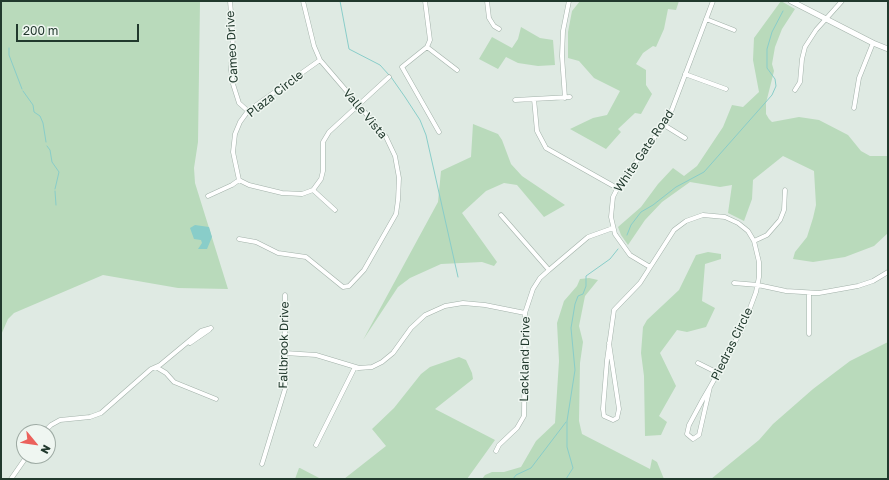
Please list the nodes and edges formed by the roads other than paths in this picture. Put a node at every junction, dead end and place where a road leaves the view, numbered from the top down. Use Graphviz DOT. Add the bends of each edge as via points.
graph roads {
  1 [pos="230,1"];
  2 [pos="303,1"];
  3 [pos="426,1"];
  4 [pos="487,1"];
  5 [pos="569,1"];
  6 [pos="713,1"];
  7 [pos="791,1"];
  8 [pos="842,1"];
  9 [pos="706,19"];
  10 [pos="826,20"];
  11 [pos="499,29"];
  12 [pos="734,30"];
  13 [pos="873,43"];
  14 [pos="427,47"];
  15 [pos="888,49"];
  16 [pos="320,60"];
  17 [pos="457,70"];
  18 [pos="685,74"];
  19 [pos="389,77"];
  20 [pos="726,89"];
  21 [pos="795,90"];
  22 [pos="534,99"];
  23 [pos="515,100"];
  24 [pos="358,104"];
  25 [pos="854,108"];
  26 [pos="248,111"];
  27 [pos="664,125"];
  28 [pos="440,132"];
  29 [pos="685,138"];
  30 [pos="239,180"];
  31 [pos="617,188"];
  32 [pos="312,190"];
  33 [pos="785,190"];
  34 [pos="208,196"];
  35 [pos="335,210"];
  36 [pos="500,215"];
  37 [pos="612,228"];
  38 [pos="239,239"];
  39 [pos="754,242"];
  40 [pos="650,267"];
  41 [pos="548,270"];
  42 [pos="888,272"];
  43 [pos="734,283"];
  44 [pos="758,285"];
  45 [pos="809,294"];
  46 [pos="285,295"];
  47 [pos="525,313"];
  48 [pos="211,328"];
  49 [pos="809,334"];
  50 [pos="609,343"];
  51 [pos="285,353"];
  52 [pos="698,362"];
  53 [pos="158,366"];
  54 [pos="355,367"];
  55 [pos="718,373"];
  56 [pos="710,387"];
  57 [pos="216,399"];
  58 [pos="51,424"];
  59 [pos="316,445"];
  60 [pos="496,451"];
  61 [pos="22,464"];
  62 [pos="262,464"];
  63 [pos="14,478"];
  1 -- 26 [label="street, Cameo Drive" via="233,84 239,103"];
  2 -- 16 [label="street, Valle Vista"];
  3 -- 14 [label="street" via="431,34"];
  4 -- 11 [label="street" via="490,18"];
  5 -- 22 [label="street" via="563,31 562,63 567,97"];
  6 -- 9 [label="street, White Gate Road"];
  7 -- 10 [label="street"];
  8 -- 10 [label="street"];
  9 -- 12 [label="street"];
  9 -- 18 [label="street, White Gate Road"];
  10 -- 13 [label="street"];
  10 -- 21 [label="street" via="805,47 800,82"];
  13 -- 15 [label="street"];
  13 -- 25 [label="street" via="859,78"];
  14 -- 17 [label="street"];
  14 -- 28 [label="street" via="402,67"];
  16 -- 24 [label="street, Valle Vista"];
  16 -- 26 [label="street, Plaza Circle"];
  18 -- 20 [label="street"];
  18 -- 27 [label="street, White Gate Road" via="678,97"];
  19 -- 24 [label="street"];
  22 -- 23 [label="street"];
  22 -- 31 [label="street" via="537,131 546,148"];
  24 -- 32 [label="street" via="325,137 321,148 323,171"];
  24 -- 38 [label="street, Valle Vista" via="386,137 395,156 399,178 396,214 372,258 356,279 349,286 343,287 306,257 278,253 256,242"];
  26 -- 30 [label="street, Plaza Circle" via="240,122 234,142 234,163"];
  27 -- 29 [label="street"];
  27 -- 31 [label="street, White Gate Road"];
  30 -- 32 [label="street" via="282,193 302,194"];
  30 -- 34 [label="street"];
  31 -- 37 [label="street, White Gate Road" via="611,207"];
  32 -- 35 [label="street"];
  33 -- 39 [label="street" via="784,210 780,220 767,235"];
  36 -- 41 [label="street"];
  37 -- 40 [label="street, White Gate Road" via="624,249"];
  37 -- 41 [label="street, Lackland Drive" via="588,237"];
  39 -- 40 [label="street, Piedras Circle" via="748,231 738,223 725,217 703,215 686,221 674,230"];
  39 -- 44 [label="street, Piedras Circle" via="759,262"];
  40 -- 50 [label="street, Piedras Circle" via="640,284 614,310"];
  41 -- 47 [label="street, Lackland Drive" via="533,289"];
  42 -- 45 [label="street" via="858,286"];
  43 -- 44 [label="street"];
  44 -- 45 [label="street"];
  44 -- 55 [label="street, Piedras Circle" via="742,327"];
  45 -- 49 [label="street"];
  46 -- 51 [label="street, Fallbrook Drive"];
  47 -- 54 [label="street" via="463,303 445,306 425,315 411,328 393,353 382,362 372,367"];
  47 -- 60 [label="street, Lackland Drive" via="524,416 517,428"];
  48 -- 53 [label="street" via="201,331"];
  50 -- 50 [label="street, Piedras Circle" via="602,409 604,416 613,420 617,418 619,409"];
  51 -- 54 [label="street" via="316,355"];
  51 -- 62 [label="street, Fallbrook Drive" via="285,389"];
  52 -- 55 [label="street"];
  53 -- 57 [label="street" via="174,382"];
  53 -- 58 [label="street" via="101,413"];
  54 -- 59 [label="street"];
  55 -- 56 [label="street, Piedras Circle"];
  56 -- 56 [label="street, Piedras Circle" via="687,431 688,436 693,439 699,434"];
  61 -- 63 [label="street"];
}
